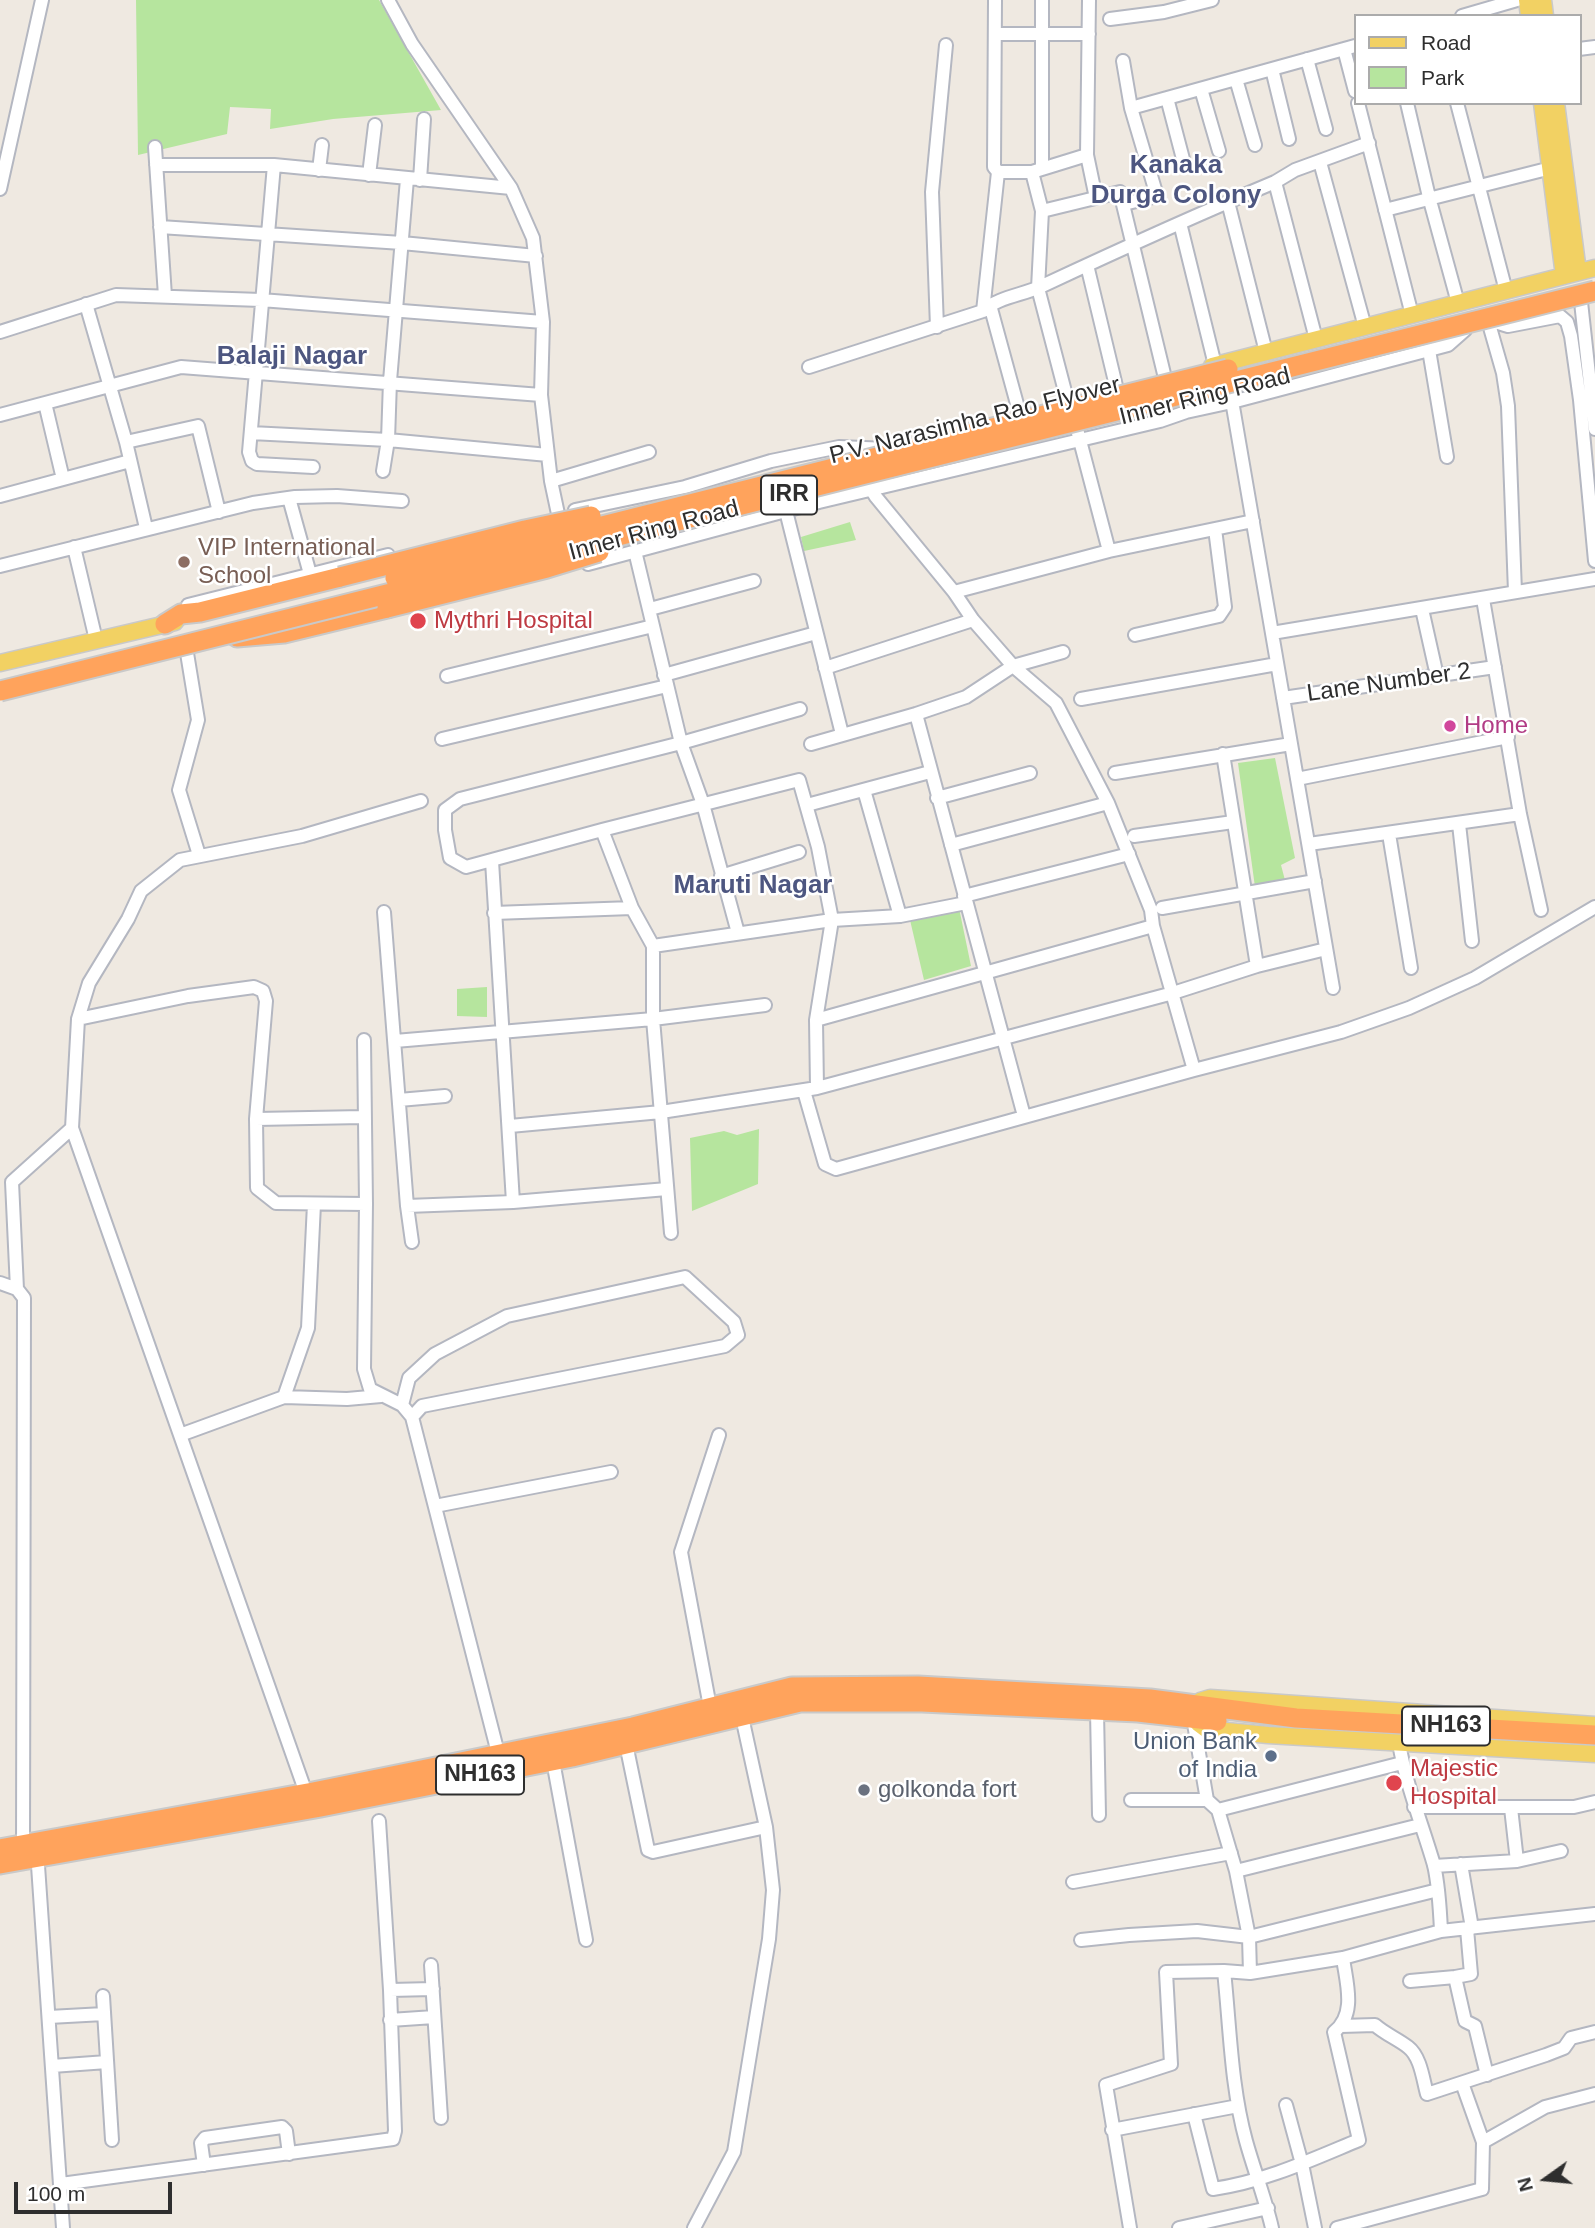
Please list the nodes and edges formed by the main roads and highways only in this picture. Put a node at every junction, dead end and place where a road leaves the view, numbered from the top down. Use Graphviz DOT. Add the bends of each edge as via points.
graph roads {
  1 [pos="1542,105"];
  2 [pos="1556,105"];
  3 [pos="1595,268"];
  4 [pos="1579,275"];
  5 [pos="1590,297"];
  6 [pos="1047,408"];
  7 [pos="1054,436"];
  8 [pos="806,481"];
  9 [pos="161,625"];
  10 [pos="219,639"];
  11 [pos="0,663"];
  12 [pos="0,677"];
  13 [pos="0,691"];
  14 [pos="0,699"];
  15 [pos="1192,1711"];
  16 [pos="1296,1724"];
  17 [pos="1595,1725"];
  18 [pos="1595,1735"];
  19 [pos="1595,1747"];
  20 [pos="1595,1754"];
  21 [pos="0,1849"];
  22 [pos="30,1851"];
  23 [pos="0,1864"];
  1 -- 4 [label="main road" via="1551,168"];
  2 -- 4 [label="main road"];
  3 -- 4 [label="main road, Inner Ring Road"];
  4 -- 6 [label="main road, Inner Ring Road / IRR"];
  4 -- 8 [label="highway, P.V. Narasimha Rao Flyover, bridge"];
  5 -- 7 [label="main road, Inner Ring Road / IRR" via="1231,397 1078,435"];
  5 -- 8 [label="highway, P.V. Narasimha Rao Flyover, bridge"];
  6 -- 7 [label="main road"];
  6 -- 9 [label="main road, Inner Ring Road / IRR" via="894,449 559,522"];
  7 -- 10 [label="main road, Inner Ring Road / IRR" via="869,485 782,497 473,579"];
  8 -- 9 [label="highway, bridge" via="541,526 181,614"];
  8 -- 10 [label="highway, bridge" via="567,563 284,633"];
  8 -- 12 [label="highway, P.V. Narasimha Rao Flyover, bridge"];
  8 -- 13 [label="highway, P.V. Narasimha Rao Flyover, bridge"];
  9 -- 11 [label="main road, Inner Ring Road / IRR"];
  10 -- 14 [label="main road, Inner Ring Road / IRR"];
  15 -- 16 [label="highway, NH163"];
  15 -- 17 [label="main road" via="1210,1698"];
  15 -- 20 [label="main road" via="1206,1729"];
  15 -- 22 [label="highway, NH163" via="800,1702 553,1761 321,1807"];
  15 -- 22 [label="highway, NH163" via="885,1684 792,1687 632,1727"];
  16 -- 18 [label="highway, NH163"];
  16 -- 19 [label="highway, NH163"];
  21 -- 22 [label="highway, NH163"];
  22 -- 23 [label="highway, NH163"];
}
